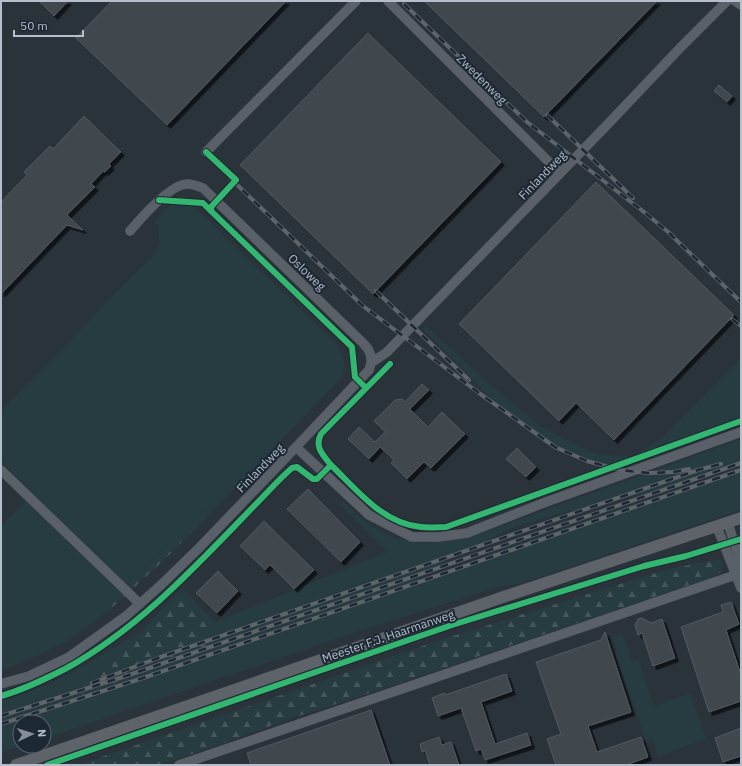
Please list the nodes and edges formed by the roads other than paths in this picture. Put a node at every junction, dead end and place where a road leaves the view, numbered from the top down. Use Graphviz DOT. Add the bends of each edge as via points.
graph roads {
  1 [pos="356,1"];
  2 [pos="388,1"];
  3 [pos="727,1"];
  4 [pos="736,1"];
  5 [pos="741,5"];
  6 [pos="206,152"];
  7 [pos="560,173"];
  8 [pos="130,231"];
  9 [pos="371,363"];
  10 [pos="741,432"];
  11 [pos="296,447"];
  12 [pos="1,470"];
  13 [pos="741,518"];
  14 [pos="728,522"];
  15 [pos="717,526"];
  16 [pos="741,565"];
  17 [pos="738,574"];
  18 [pos="741,588"];
  19 [pos="140,604"];
  20 [pos="1,684"];
  21 [pos="16,765"];
  22 [pos="179,765"];
  1 -- 6 [label="street"];
  2 -- 7 [label="street, Zwedenweg"];
  3 -- 7 [label="street, Finlandweg"];
  4 -- 5 [label="street"];
  7 -- 9 [label="street, Finlandweg" via="387,352"];
  8 -- 9 [label="street, Osloweg" via="173,188 188,183 203,188 363,343 368,349"];
  9 -- 11 [label="street" via="369,370 359,382"];
  10 -- 11 [label="street, Finlandweg" via="467,533 438,537 412,537 369,515"];
  11 -- 19 [label="street, Finlandweg" via="199,548"];
  12 -- 19 [label="street"];
  13 -- 14 [label="main road, Meester F.J. Haarmanweg"];
  14 -- 15 [label="main road, Meester F.J. Haarmanweg"];
  14 -- 16 [label="street"];
  15 -- 17 [label="street"];
  15 -- 21 [label="main road, Meester F.J. Haarmanweg"];
  17 -- 18 [label="street"];
  17 -- 22 [label="street"];
  19 -- 20 [label="street, Finlandweg" via="106,632 69,657 29,676"];
}
